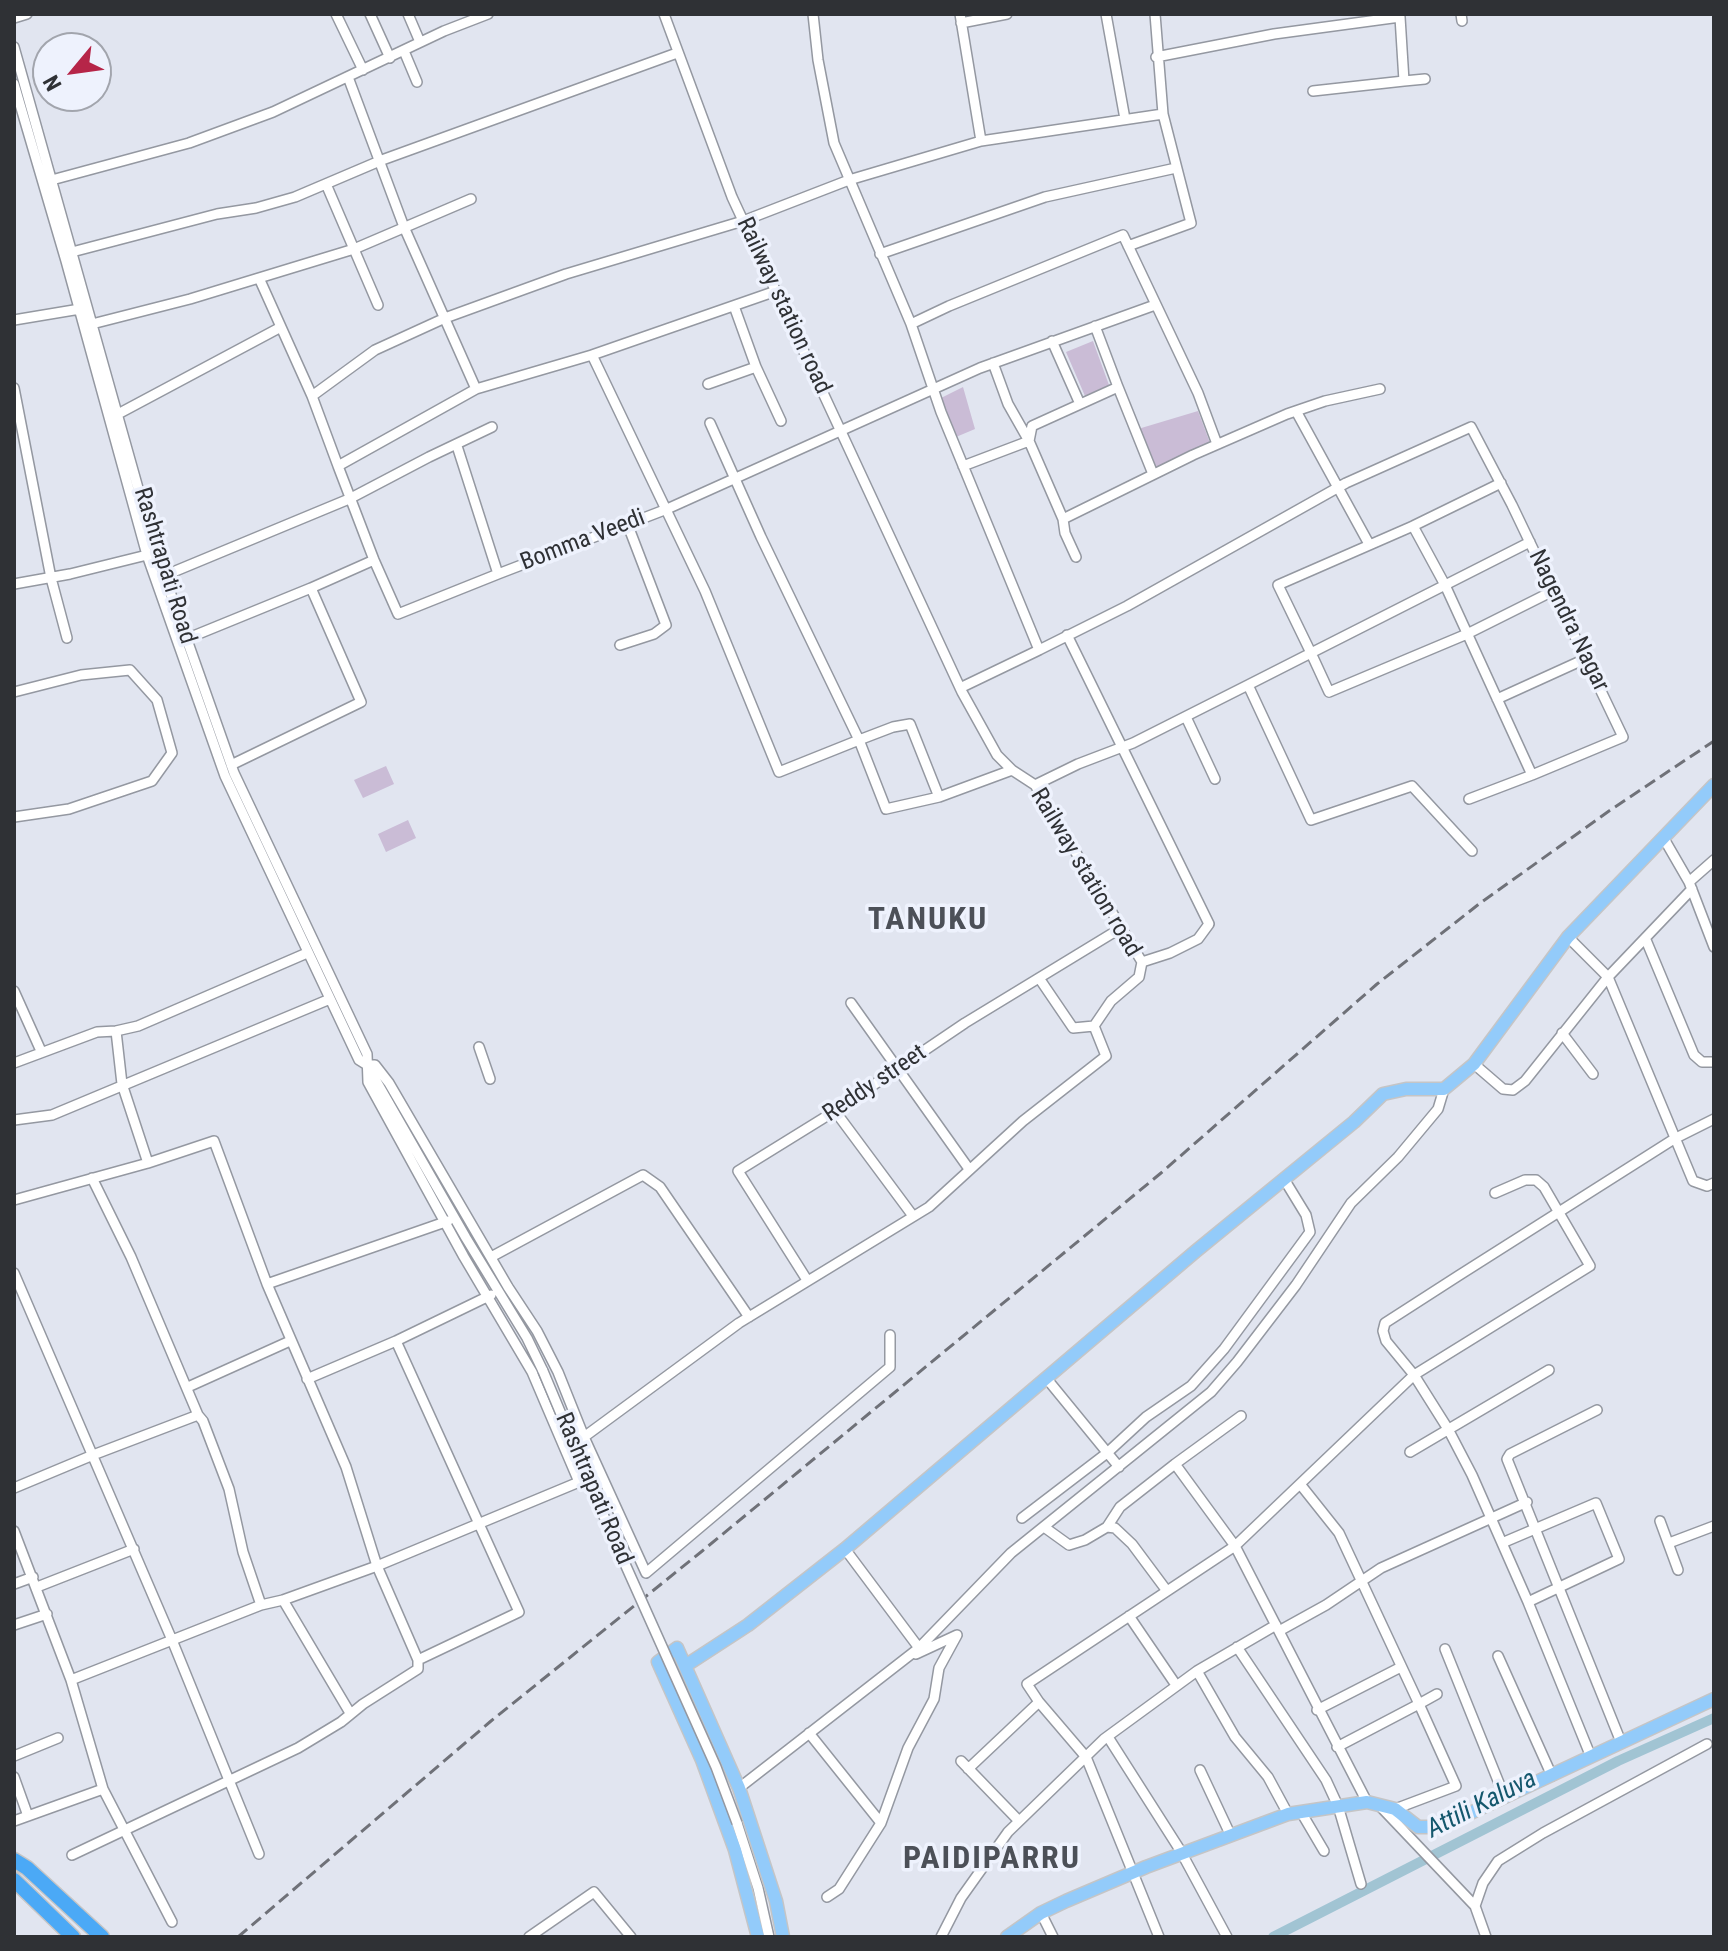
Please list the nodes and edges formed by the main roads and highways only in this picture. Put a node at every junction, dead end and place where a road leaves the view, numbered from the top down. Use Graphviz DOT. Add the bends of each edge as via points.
graph roads {
  1 [pos="1714,785"];
  2 [pos="685,1666"];
  3 [pos="1714,1699"];
  4 [pos="14,1860"];
  5 [pos="14,1880"];
  6 [pos="73,1937"];
  7 [pos="102,1937"];
  8 [pos="758,1937"];
  9 [pos="783,1937"];
  10 [pos="1007,1937"];
  1 -- 2 [label="main road" via="1568,937 1474,1064 1444,1089 1383,1094 845,1549 748,1625"];
  2 -- 8 [label="main road" via="677,1648 658,1662 735,1850"];
  2 -- 9 [label="main road" via="739,1788"];
  3 -- 10 [label="main road" via="1449,1823 1418,1827 1395,1809 1372,1803 1295,1813 1133,1872 1041,1913"];
  4 -- 7 [label="highway"];
  5 -- 6 [label="highway"];
}
